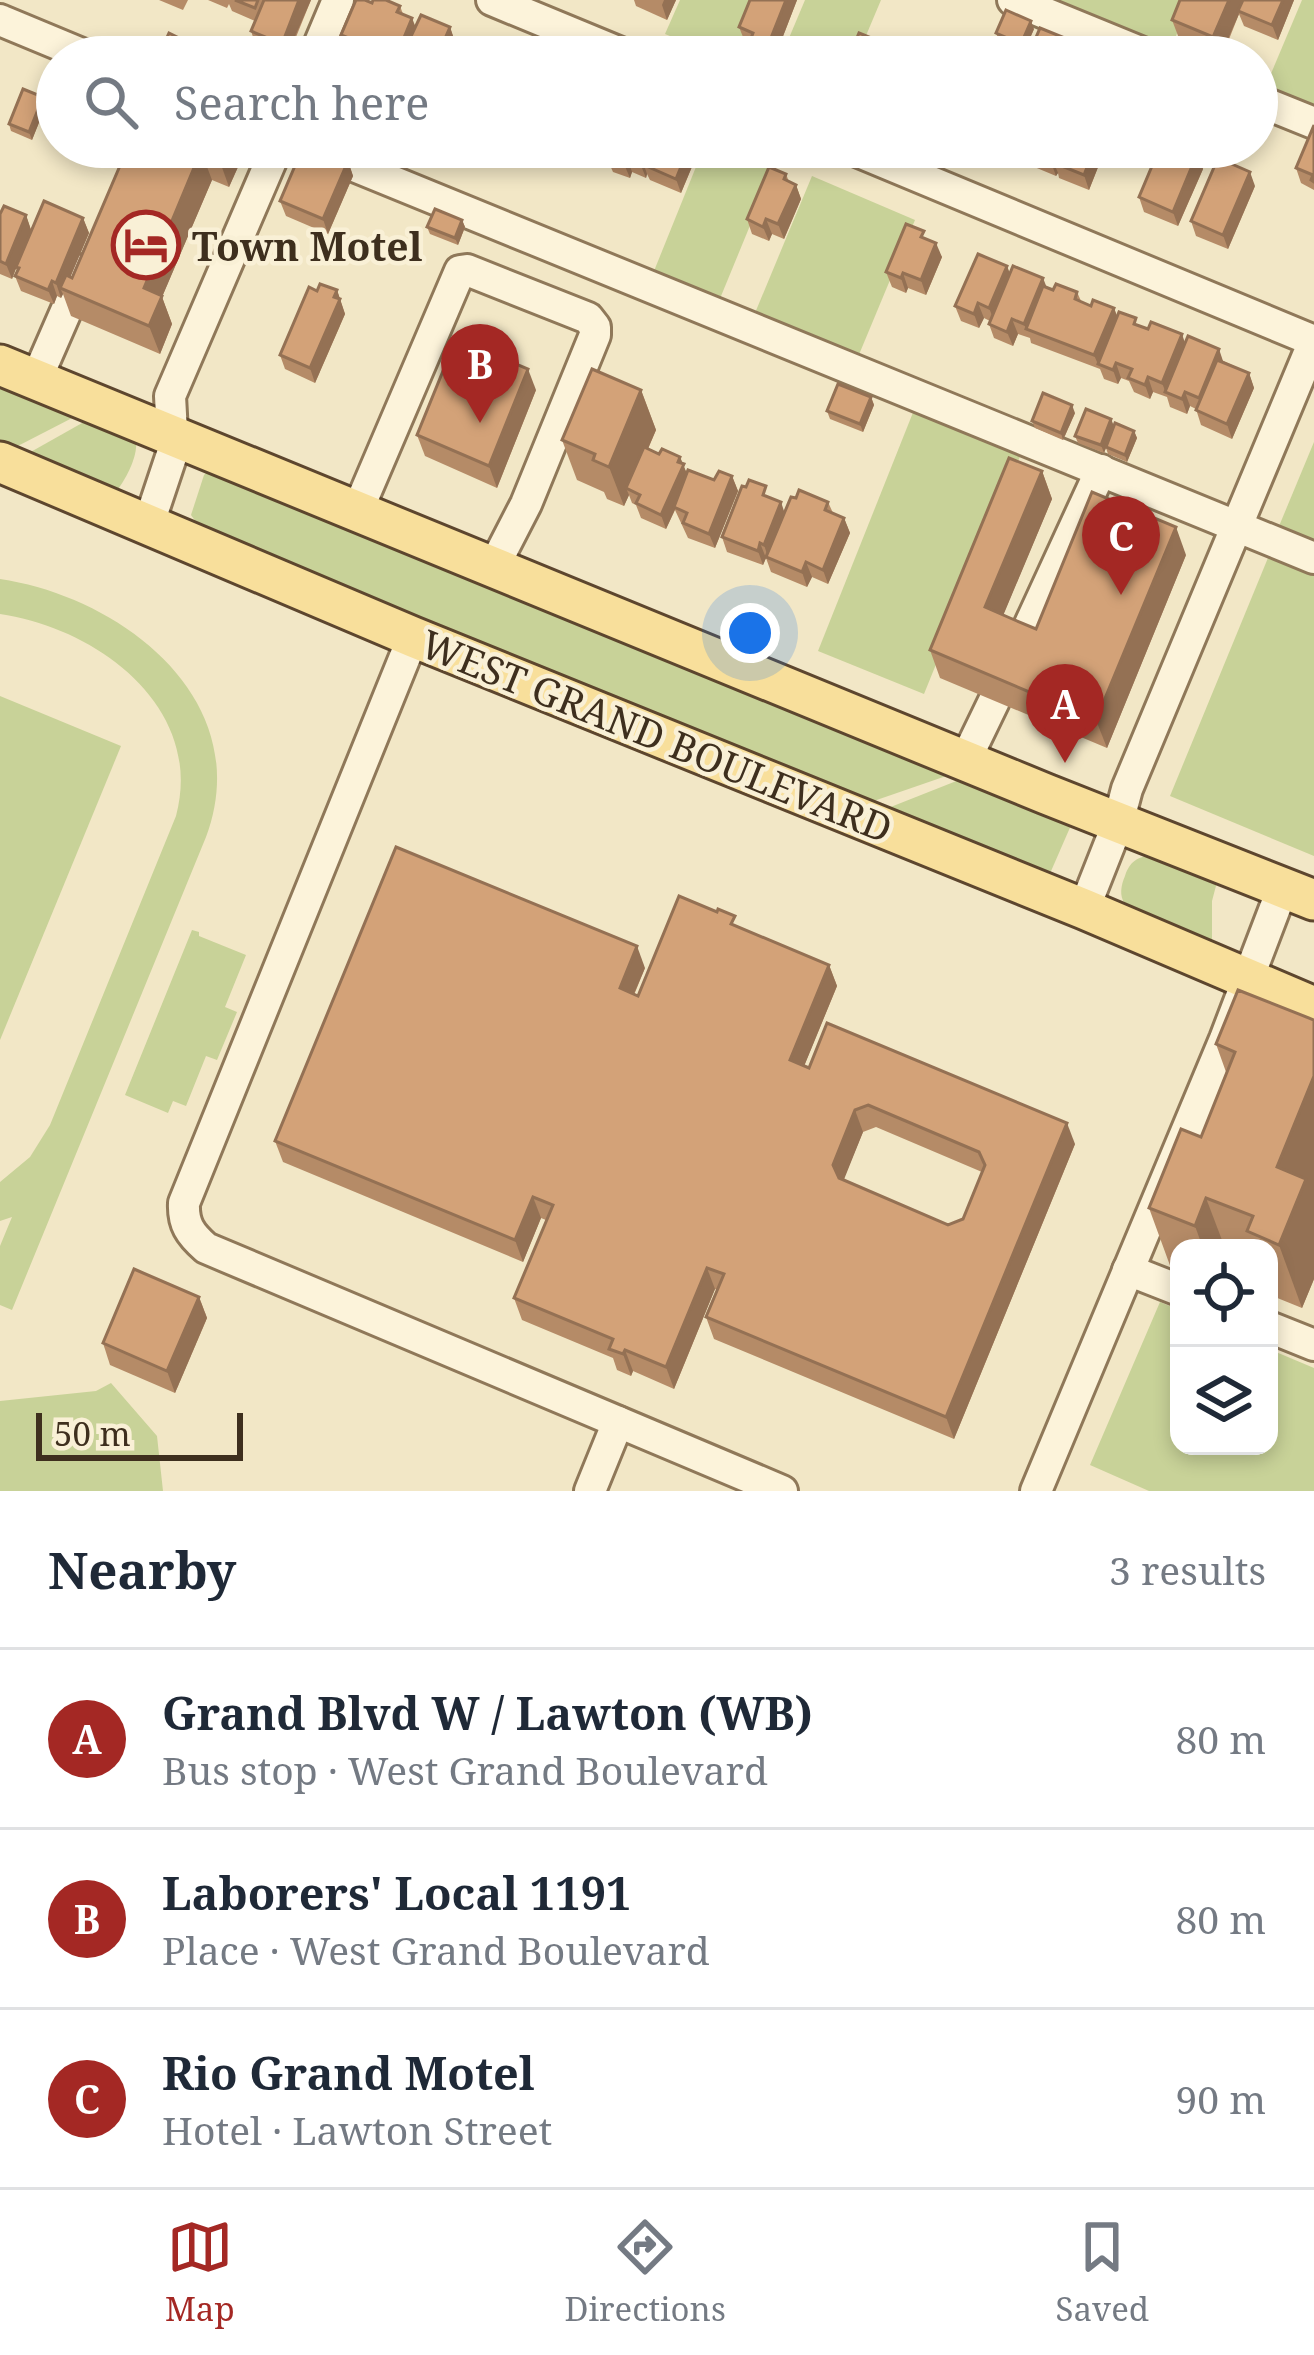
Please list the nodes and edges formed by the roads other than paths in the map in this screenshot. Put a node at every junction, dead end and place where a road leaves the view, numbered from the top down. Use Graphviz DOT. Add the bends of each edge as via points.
graph roads {
  1 [pos="338,0"];
  2 [pos="492,0"];
  3 [pos="1013,0"];
  4 [pos="0,20"];
  5 [pos="38,36"];
  6 [pos="323,36"];
  7 [pos="579,36"];
  8 [pos="1101,36"];
  9 [pos="1278,108"];
  10 [pos="1314,123"];
  11 [pos="268,168"];
  12 [pos="360,168"];
  13 [pos="898,168"];
  14 [pos="99,233"];
  15 [pos="1314,340"];
  16 [pos="18,373"];
  17 [pos="173,437"];
  18 [pos="0,462"];
  19 [pos="1101,470"];
  20 [pos="357,512"];
  21 [pos="149,523"];
  22 [pos="1237,526"];
  23 [pos="1314,558"];
  24 [pos="493,568"];
  25 [pos="413,637"];
  26 [pos="1020,646"];
  27 [pos="994,701"];
  28 [pos="964,761"];
  29 [pos="1118,823"];
  30 [pos="1299,894"];
  31 [pos="1084,909"];
  32 [pos="1247,980"];
  33 [pos="1314,1007"];
  34 [pos="1128,1270"];
  35 [pos="1170,1286"];
  36 [pos="1278,1331"];
  37 [pos="1314,1346"];
  38 [pos="618,1422"];
  39 [pos="1047,1488"];
  40 [pos="590,1491"];
  41 [pos="782,1491"];
  1 -- 6 [label="street"];
  2 -- 7 [label="street"];
  3 -- 8 [label="street"];
  4 -- 5 [label="street"];
  9 -- 10 [label="street"];
  11 -- 17 [label="street" via="170,396"];
  12 -- 19 [label="street"];
  13 -- 15 [label="street"];
  14 -- 16 [label="street"];
  15 -- 22 [label="street"];
  16 -- 17 [label="main road"];
  17 -- 20 [label="main road"];
  17 -- 21 [label="street"];
  18 -- 21 [label="main road, WEST GRAND BOULEVARD"];
  19 -- 22 [label="street"];
  19 -- 26 [label="street"];
  20 -- 24 [label="main road"];
  20 -- 24 [label="street" via="460,271 588,318 595,335"];
  21 -- 25 [label="main road, WEST GRAND BOULEVARD"];
  22 -- 23 [label="street"];
  22 -- 29 [label="street"];
  24 -- 28 [label="main road"];
  25 -- 31 [label="main road, WEST GRAND BOULEVARD"];
  25 -- 38 [label="street" via="183,1220 206,1247"];
  27 -- 28 [label="street"];
  28 -- 29 [label="main road"];
  29 -- 30 [label="main road"];
  29 -- 31 [label="street"];
  30 -- 32 [label="street"];
  31 -- 32 [label="main road, WEST GRAND BOULEVARD"];
  32 -- 33 [label="main road, WEST GRAND BOULEVARD"];
  32 -- 34 [label="street"];
  34 -- 35 [label="street"];
  34 -- 39 [label="street"];
  36 -- 37 [label="street"];
  38 -- 40 [label="street"];
  38 -- 41 [label="street"];
}
